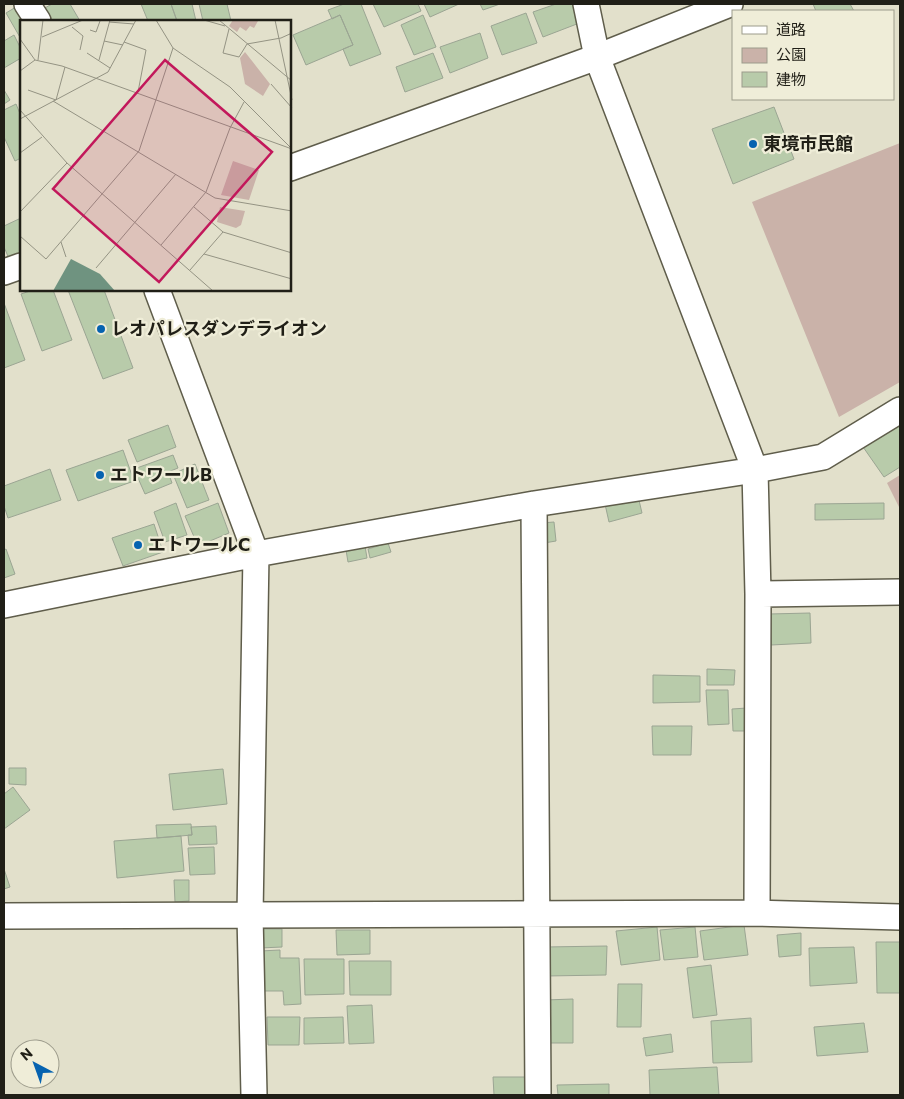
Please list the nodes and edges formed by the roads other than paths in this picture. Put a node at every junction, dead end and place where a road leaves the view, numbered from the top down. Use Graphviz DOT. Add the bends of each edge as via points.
graph roads {
  1 [pos="27,4"];
  2 [pos="586,4"];
  3 [pos="730,4"];
  4 [pos="37,20"];
  5 [pos="597,57"];
  6 [pos="291,168"];
  7 [pos="157,291"];
  8 [pos="900,410"];
  9 [pos="755,470"];
  10 [pos="534,504"];
  11 [pos="256,554"];
  12 [pos="900,592"];
  13 [pos="758,594"];
  14 [pos="4,605"];
  15 [pos="757,913"];
  16 [pos="538,914"];
  17 [pos="250,915"];
  18 [pos="4,916"];
  19 [pos="900,916"];
  20 [pos="254,1095"];
  21 [pos="538,1095"];
  1 -- 4 [label="street"];
  2 -- 5 [label="street"];
  3 -- 5 [label="street"];
  5 -- 6 [label="street"];
  5 -- 9 [label="street"];
  7 -- 11 [label="street"];
  8 -- 9 [label="street" via="823,457"];
  9 -- 10 [label="street"];
  9 -- 13 [label="street"];
  10 -- 11 [label="street"];
  10 -- 16 [label="street"];
  11 -- 14 [label="street"];
  11 -- 17 [label="street"];
  12 -- 13 [label="street"];
  13 -- 15 [label="street"];
  15 -- 16 [label="street"];
  15 -- 19 [label="street"];
  16 -- 17 [label="street"];
  16 -- 21 [label="street"];
  17 -- 18 [label="street"];
  17 -- 20 [label="street"];
}
